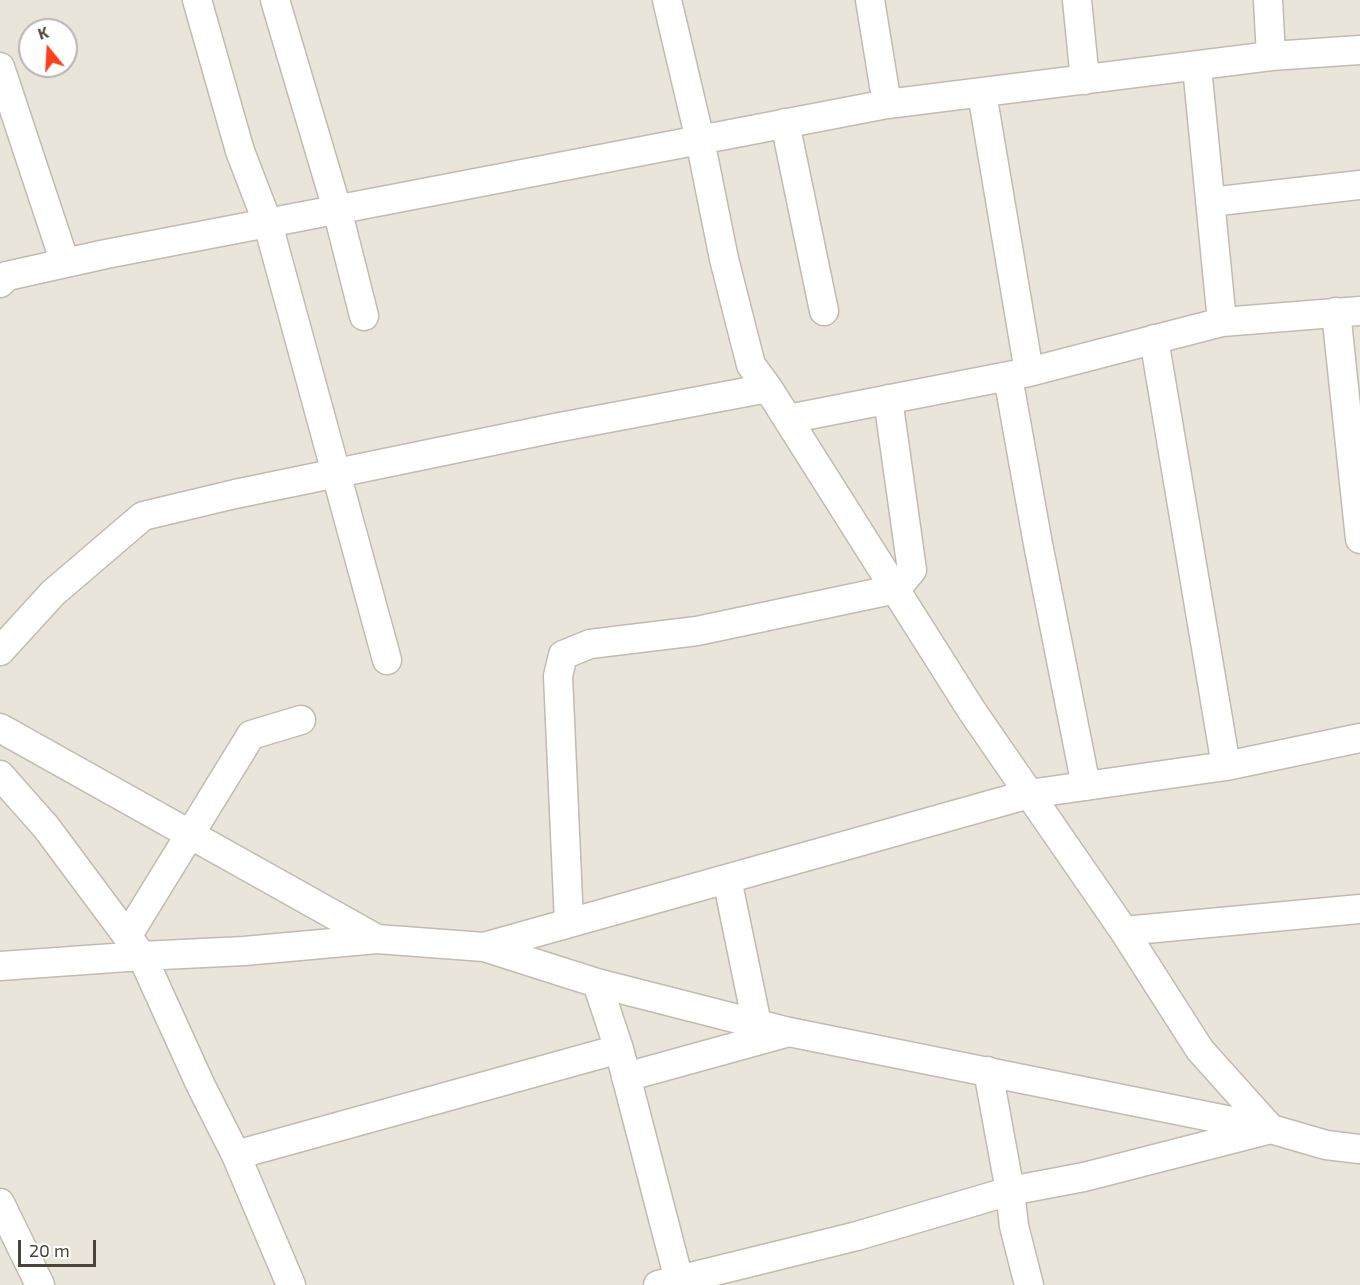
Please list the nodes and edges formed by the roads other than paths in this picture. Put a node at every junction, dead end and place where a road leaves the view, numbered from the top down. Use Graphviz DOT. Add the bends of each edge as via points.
graph roads {
  1 [pos="197,0"];
  2 [pos="275,0"];
  3 [pos="667,0"];
  4 [pos="870,0"];
  5 [pos="1077,0"];
  6 [pos="1268,0"];
  7 [pos="1360,50"];
  8 [pos="1271,56"];
  9 [pos="0,67"];
  10 [pos="1197,67"];
  11 [pos="1084,80"];
  12 [pos="982,93"];
  13 [pos="887,104"];
  14 [pos="784,123"];
  15 [pos="700,140"];
  16 [pos="1360,184"];
  17 [pos="1210,202"];
  18 [pos="337,209"];
  19 [pos="268,224"];
  20 [pos="65,263"];
  21 [pos="0,283"];
  22 [pos="824,311"];
  23 [pos="1348,311"];
  24 [pos="364,316"];
  25 [pos="1222,322"];
  26 [pos="1154,339"];
  27 [pos="1019,374"];
  28 [pos="768,388"];
  29 [pos="888,399"];
  30 [pos="788,419"];
  31 [pos="337,474"];
  32 [pos="1360,539"];
  33 [pos="896,589"];
  34 [pos="0,651"];
  35 [pos="387,660"];
  36 [pos="301,720"];
  37 [pos="0,728"];
  38 [pos="1360,738"];
  39 [pos="1226,766"];
  40 [pos="0,775"];
  41 [pos="1086,786"];
  42 [pos="1029,794"];
  43 [pos="191,834"];
  44 [pos="727,879"];
  45 [pos="1360,909"];
  46 [pos="570,923"];
  47 [pos="1124,931"];
  48 [pos="377,939"];
  49 [pos="135,945"];
  50 [pos="484,947"];
  51 [pos="0,966"];
  52 [pos="597,983"];
  53 [pos="757,1024"];
  54 [pos="789,1032"];
  55 [pos="619,1049"];
  56 [pos="988,1071"];
  57 [pos="626,1077"];
  58 [pos="1271,1130"];
  59 [pos="1360,1149"];
  60 [pos="236,1155"];
  61 [pos="1010,1191"];
  62 [pos="2,1212"];
  63 [pos="736,1276"];
  64 [pos="668,1282"];
  65 [pos="40,1285"];
  66 [pos="291,1285"];
  67 [pos="1029,1285"];
  1 -- 19 [label="street" via="240,152"];
  2 -- 18 [label="street"];
  3 -- 15 [label="street"];
  4 -- 13 [label="street"];
  5 -- 11 [label="street"];
  6 -- 8 [label="street"];
  7 -- 8 [label="street"];
  8 -- 10 [label="street"];
  9 -- 20 [label="street"];
  10 -- 11 [label="street"];
  10 -- 17 [label="street"];
  11 -- 12 [label="street"];
  12 -- 13 [label="street"];
  12 -- 27 [label="street"];
  13 -- 14 [label="street"];
  14 -- 15 [label="street"];
  14 -- 22 [label="street"];
  15 -- 18 [label="street"];
  15 -- 28 [label="street" via="724,260 751,365"];
  16 -- 17 [label="street"];
  17 -- 25 [label="street"];
  18 -- 19 [label="street"];
  18 -- 24 [label="street"];
  19 -- 20 [label="street"];
  19 -- 31 [label="street"];
  20 -- 21 [label="street" via="7,276"];
  23 -- 25 [label="street"];
  23 -- 32 [label="street"];
  25 -- 26 [label="street"];
  26 -- 27 [label="street"];
  26 -- 39 [label="street"];
  27 -- 29 [label="street"];
  27 -- 41 [label="street" via="1038,544"];
  28 -- 30 [label="street"];
  28 -- 31 [label="street"];
  29 -- 30 [label="street"];
  29 -- 33 [label="street" via="912,570"];
  30 -- 33 [label="street"];
  31 -- 34 [label="street" via="143,516 52,593"];
  31 -- 35 [label="street"];
  33 -- 42 [label="street"];
  33 -- 46 [label="street" via="697,631 590,644 563,655 558,676"];
  36 -- 43 [label="street" via="251,735"];
  37 -- 43 [label="street"];
  38 -- 39 [label="street"];
  39 -- 41 [label="street"];
  40 -- 49 [label="street" via="46,827"];
  41 -- 42 [label="street"];
  42 -- 44 [label="street"];
  42 -- 47 [label="street"];
  43 -- 48 [label="street"];
  43 -- 49 [label="street"];
  44 -- 46 [label="street"];
  44 -- 53 [label="street"];
  45 -- 47 [label="street"];
  46 -- 50 [label="street"];
  47 -- 58 [label="street" via="1200,1050"];
  48 -- 49 [label="street" via="244,951"];
  48 -- 50 [label="street"];
  49 -- 51 [label="street"];
  49 -- 60 [label="street"];
  50 -- 52 [label="street"];
  52 -- 53 [label="street"];
  52 -- 55 [label="street"];
  53 -- 54 [label="street"];
  54 -- 56 [label="street"];
  54 -- 57 [label="street"];
  55 -- 57 [label="street"];
  55 -- 60 [label="street"];
  56 -- 58 [label="street"];
  56 -- 61 [label="street"];
  57 -- 64 [label="street"];
  58 -- 59 [label="street" via="1326,1145"];
  58 -- 61 [label="street" via="1084,1177"];
  60 -- 66 [label="street"];
  61 -- 63 [label="street"];
  61 -- 67 [label="street" via="1014,1226"];
  62 -- 65 [label="street"];
  63 -- 64 [label="street"];
}
